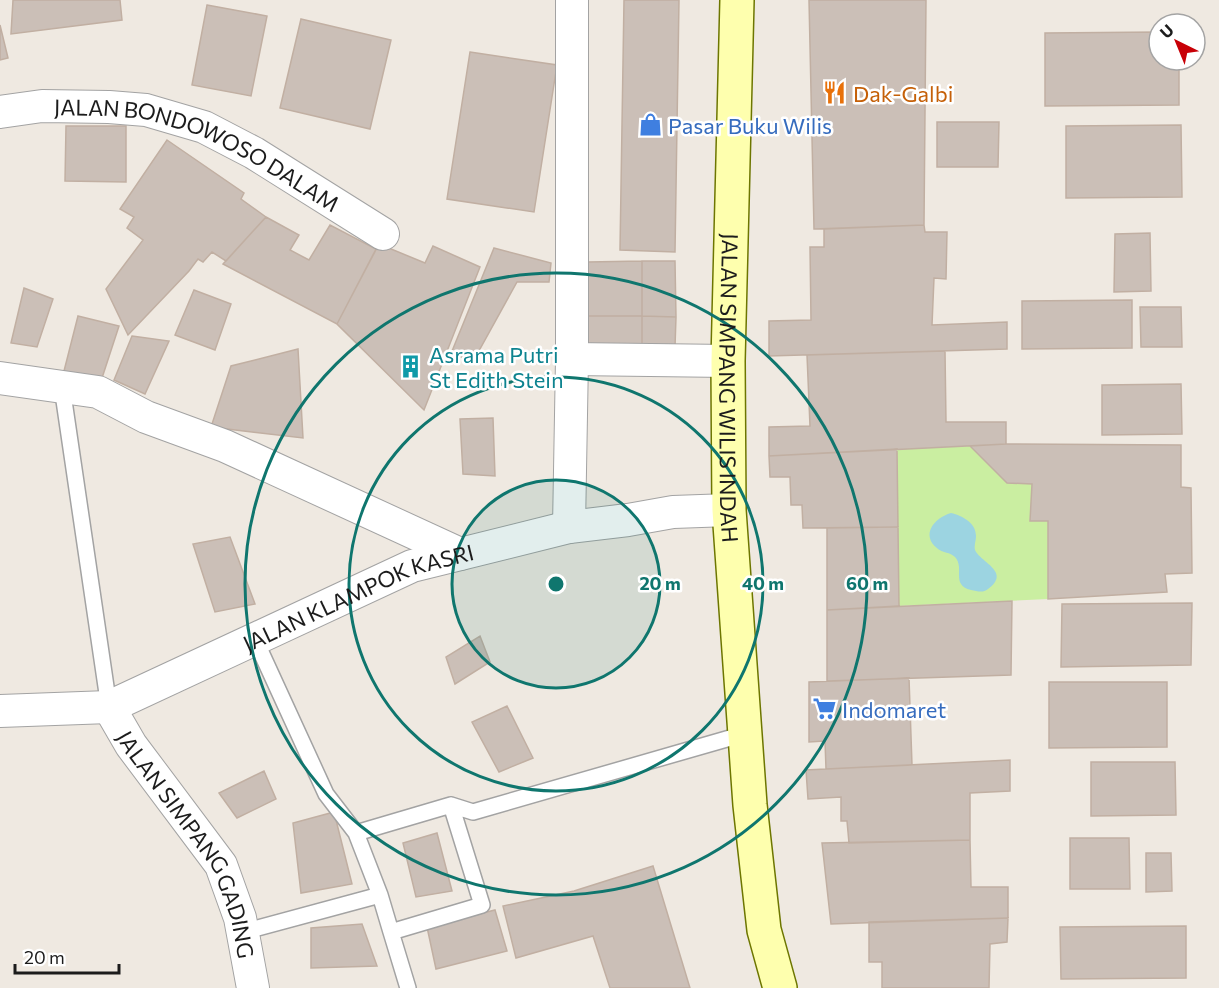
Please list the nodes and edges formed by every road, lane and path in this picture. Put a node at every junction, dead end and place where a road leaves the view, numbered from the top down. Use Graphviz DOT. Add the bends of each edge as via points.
graph roads {
  1 [pos="572,0"];
  2 [pos="737,0"];
  3 [pos="0,112"];
  4 [pos="383,234"];
  5 [pos="572,359"];
  6 [pos="728,361"];
  7 [pos="0,378"];
  8 [pos="62,387"];
  9 [pos="729,510"];
  10 [pos="569,527"];
  11 [pos="460,554"];
  12 [pos="255,639"];
  13 [pos="109,707"];
  14 [pos="0,711"];
  15 [pos="744,734"];
  16 [pos="451,805"];
  17 [pos="356,833"];
  18 [pos="380,895"];
  19 [pos="243,932"];
  20 [pos="391,932"];
  21 [pos="253,988"];
  22 [pos="408,988"];
  23 [pos="780,988"];
  1 -- 5 [label="street"];
  2 -- 6 [label="main road, JALAN SIMPANG WILIS INDAH"];
  3 -- 4 [label="street, JALAN BONDOWOSO DALAM" via="42,106 109,107 146,110 204,127 254,153"];
  5 -- 6 [label="street"];
  5 -- 10 [label="street"];
  6 -- 9 [label="main road, JALAN SIMPANG WILIS INDAH"];
  7 -- 8 [label="street"];
  8 -- 11 [label="street" via="98,392 146,417 225,446"];
  8 -- 13 [label="lane"];
  9 -- 10 [label="street, JALAN KLAMPOK KASRI" via="674,512"];
  9 -- 15 [label="main road, JALAN SIMPANG WILIS INDAH"];
  10 -- 11 [label="street, JALAN KLAMPOK KASRI"];
  11 -- 12 [label="street, JALAN KLAMPOK KASRI" via="412,566"];
  12 -- 13 [label="street, JALAN KLAMPOK KASRI"];
  12 -- 17 [label="lane" via="326,794"];
  13 -- 14 [label="street, JALAN KLAMPOK KASRI"];
  13 -- 19 [label="street, JALAN SIMPANG GADING" via="131,745 221,865"];
  15 -- 16 [label="lane" via="473,812"];
  15 -- 23 [label="main road, JALAN SIMPANG WILIS INDAH" via="764,930"];
  16 -- 17 [label="lane"];
  16 -- 20 [label="lane" via="482,905"];
  17 -- 18 [label="lane"];
  18 -- 19 [label="lane"];
  18 -- 20 [label="lane"];
  19 -- 21 [label="street, JALAN SIMPANG GADING"];
  20 -- 22 [label="lane"];
}
